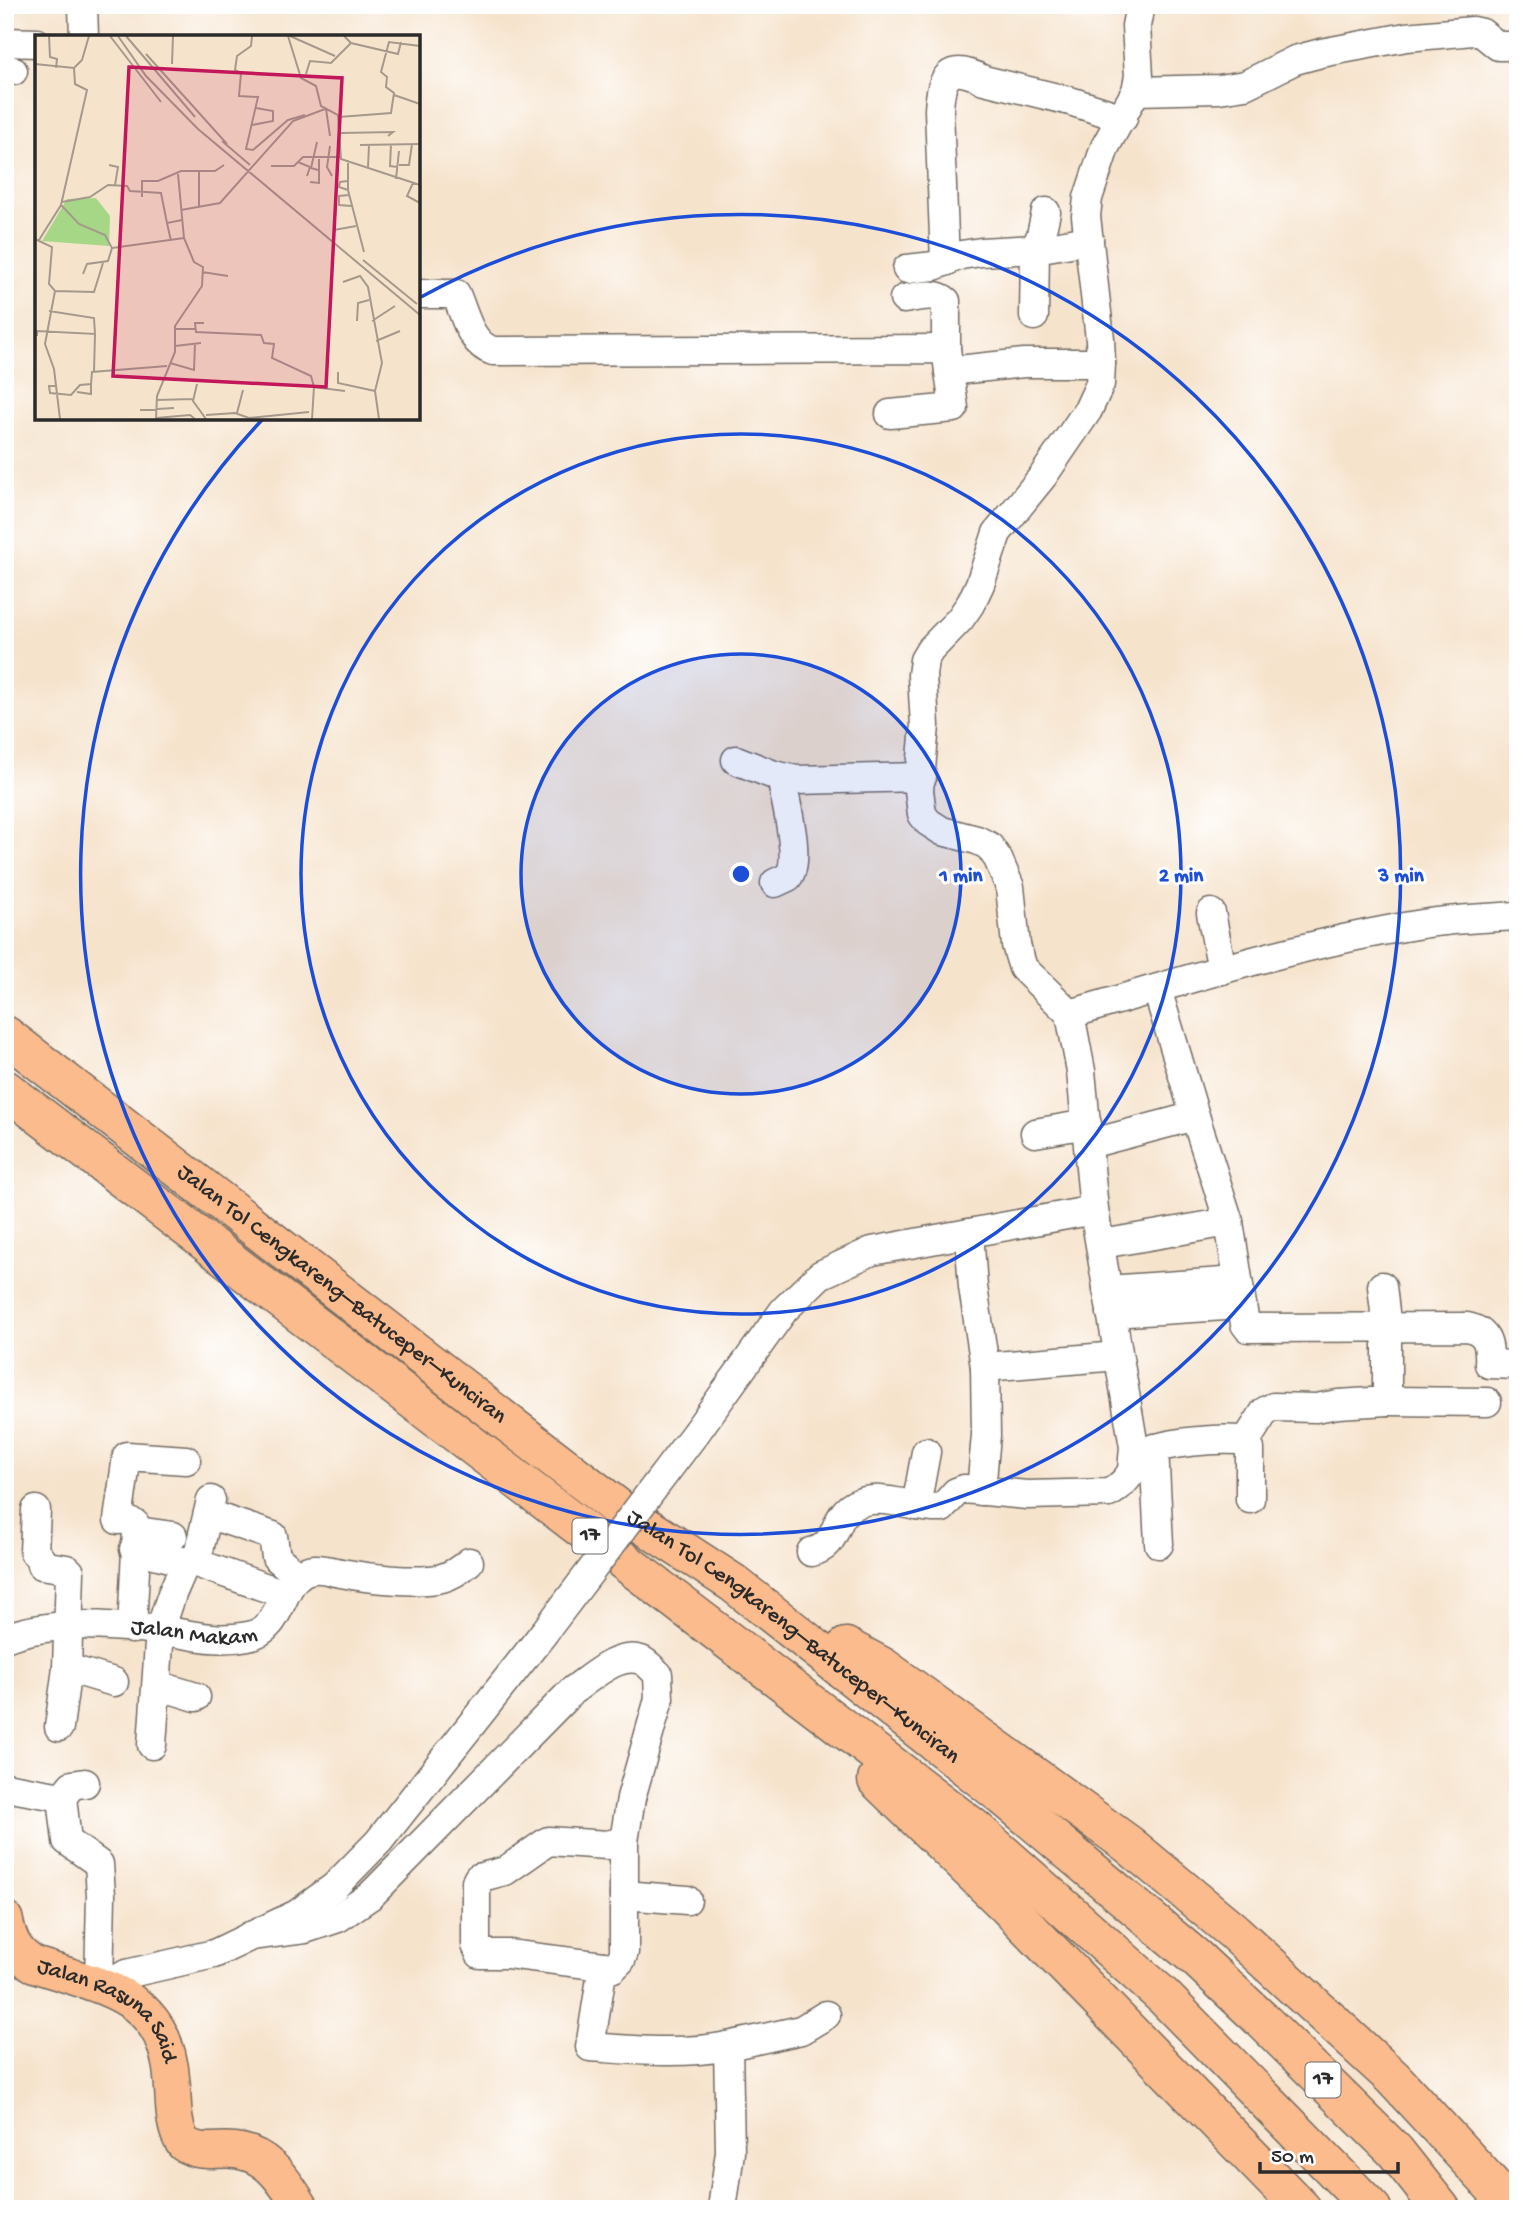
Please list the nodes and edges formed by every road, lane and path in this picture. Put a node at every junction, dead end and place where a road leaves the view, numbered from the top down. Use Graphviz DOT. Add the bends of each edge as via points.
graph roads {
  1 [pos="83,5"];
  2 [pos="1136,12"];
  3 [pos="84,35"];
  4 [pos="5,42"];
  5 [pos="35,43"];
  6 [pos="1518,46"];
  7 [pos="1136,91"];
  8 [pos="1123,118"];
  9 [pos="1046,212"];
  10 [pos="1089,240"];
  11 [pos="1035,249"];
  12 [pos="945,262"];
  13 [pos="907,269"];
  14 [pos="420,294"];
  15 [pos="904,299"];
  16 [pos="1034,316"];
  17 [pos="947,360"];
  18 [pos="1101,363"];
  19 [pos="890,414"];
  20 [pos="736,760"];
  21 [pos="781,777"];
  22 [pos="922,777"];
  23 [pos="775,883"];
  24 [pos="1211,913"];
  25 [pos="1518,916"];
  26 [pos="1222,970"];
  27 [pos="1157,989"];
  28 [pos="1070,1014"];
  29 [pos="5,1035"];
  30 [pos="5,1089"];
  31 [pos="1195,1116"];
  32 [pos="1035,1133"];
  33 [pos="1088,1134"];
  34 [pos="1094,1210"];
  35 [pos="1229,1222"];
  36 [pos="969,1233"];
  37 [pos="1102,1244"];
  38 [pos="1382,1286"];
  39 [pos="1240,1293"];
  40 [pos="1109,1302"];
  41 [pos="1387,1329"];
  42 [pos="1118,1356"];
  43 [pos="1489,1364"];
  44 [pos="1518,1365"];
  45 [pos="985,1367"];
  46 [pos="1387,1401"];
  47 [pos="1246,1441"];
  48 [pos="1154,1448"];
  49 [pos="926,1452"];
  50 [pos="186,1460"];
  51 [pos="1132,1470"];
  52 [pos="981,1491"];
  53 [pos="1250,1499"];
  54 [pos="916,1506"];
  55 [pos="36,1510"];
  56 [pos="173,1536"];
  57 [pos="135,1540"];
  58 [pos="1159,1544"];
  59 [pos="811,1552"];
  60 [pos="469,1562"];
  61 [pos="733,1583"];
  62 [pos="291,1585"];
  63 [pos="69,1627"];
  64 [pos="132,1629"];
  65 [pos="160,1630"];
  66 [pos="5,1638"];
  67 [pos="753,1661"];
  68 [pos="67,1668"];
  69 [pos="114,1682"];
  70 [pos="157,1685"];
  71 [pos="196,1697"];
  72 [pos="59,1727"];
  73 [pos="152,1745"];
  74 [pos="5,1787"];
  75 [pos="624,1841"];
  76 [pos="624,1895"];
  77 [pos="687,1900"];
  78 [pos="6,1928"];
  79 [pos="250,1936"];
  80 [pos="603,1966"];
  81 [pos="104,1987"];
  82 [pos="826,2015"];
  83 [pos="728,2046"];
  84 [pos="302,2209"];
  85 [pos="722,2209"];
  86 [pos="1302,2209"];
  87 [pos="1373,2209"];
  88 [pos="1441,2209"];
  89 [pos="1514,2209"];
  1 -- 3 [label="street"];
  2 -- 7 [label="street"];
  4 -- 5 [label="street"];
  6 -- 7 [label="street" via="1498,47 1473,31 1406,37 1295,60 1245,85"];
  7 -- 8 [label="street"];
  8 -- 10 [label="street" via="1105,147 1088,198"];
  8 -- 12 [label="street" via="973,75 952,73 947,77 941,86 940,110"];
  9 -- 11 [label="street"];
  10 -- 11 [label="street"];
  10 -- 18 [label="street"];
  11 -- 12 [label="street" via="981,252"];
  11 -- 16 [label="street"];
  12 -- 13 [label="street"];
  14 -- 17 [label="street" via="456,294 475,341 493,351"];
  15 -- 17 [label="street" via="944,298"];
  17 -- 18 [label="street"];
  17 -- 19 [label="street" via="954,408"];
  18 -- 22 [label="street" via="1100,384 1088,410 997,533 971,603 924,660"];
  20 -- 21 [label="street"];
  21 -- 22 [label="street"];
  21 -- 23 [label="street" via="793,866 788,877"];
  22 -- 28 [label="street" via="920,803 928,822 989,846 998,859 1010,887 1023,968"];
  24 -- 26 [label="street"];
  25 -- 26 [label="street" via="1425,923 1305,947"];
  26 -- 27 [label="street"];
  27 -- 28 [label="street"];
  27 -- 31 [label="street"];
  28 -- 33 [label="street"];
  29 -- 61 [label="highway, Jalan Tol Cengkareng–Batuceper–Kunciran / 17" via="622,1511"];
  30 -- 67 [label="highway, Jalan Tol Cengkareng–Batuceper–Kunciran / 17"];
  31 -- 33 [label="street"];
  31 -- 35 [label="street"];
  32 -- 33 [label="street"];
  33 -- 34 [label="street"];
  34 -- 36 [label="street"];
  34 -- 37 [label="street"];
  35 -- 37 [label="street"];
  35 -- 39 [label="street"];
  36 -- 45 [label="street"];
  36 -- 79 [label="street, bridge" via="872,1251 820,1275 784,1310 543,1634 379,1841 334,1887 297,1914"];
  37 -- 40 [label="street"];
  38 -- 41 [label="street"];
  39 -- 40 [label="street"];
  39 -- 41 [label="street" via="1248,1328"];
  40 -- 42 [label="street"];
  41 -- 43 [label="street" via="1477,1330 1489,1345"];
  41 -- 46 [label="street"];
  42 -- 45 [label="street"];
  42 -- 51 [label="street" via="1133,1447"];
  43 -- 44 [label="street"];
  43 -- 46 [label="street" via="1488,1415"];
  45 -- 52 [label="street"];
  46 -- 47 [label="street" via="1273,1407 1265,1411"];
  47 -- 48 [label="street"];
  47 -- 53 [label="street"];
  48 -- 51 [label="street"];
  48 -- 58 [label="street"];
  49 -- 54 [label="street"];
  50 -- 57 [label="street" via="127,1457 118,1520 135,1524"];
  51 -- 52 [label="street" via="1110,1502"];
  52 -- 54 [label="street" via="956,1492 942,1508"];
  54 -- 59 [label="street" via="867,1500 852,1506 829,1543"];
  55 -- 63 [label="street" via="34,1550 41,1565 69,1572"];
  56 -- 57 [label="street"];
  57 -- 64 [label="street"];
  57 -- 65 [label="street" via="186,1562"];
  60 -- 62 [label="street" via="444,1577 425,1580 317,1568 307,1570"];
  61 -- 88 [label="highway, Jalan Tol Cengkareng–Batuceper–Kunciran / 17" via="1004,1797 1196,1958 1395,2151"];
  61 -- 89 [label="highway" via="883,1667 1128,1844 1233,1930 1393,2078"];
  62 -- 62 [label="street" via="276,1557 273,1536 209,1507 195,1563"];
  62 -- 65 [label="street, Jalan Makam" via="273,1621 259,1634 203,1639"];
  63 -- 64 [label="street, Jalan Makam"];
  63 -- 66 [label="street, Jalan Makam" via="26,1630"];
  63 -- 68 [label="street"];
  64 -- 65 [label="street, Jalan Makam"];
  65 -- 70 [label="street"];
  67 -- 86 [label="highway" via="1006,1905"];
  67 -- 87 [label="highway, Jalan Tol Cengkareng–Batuceper–Kunciran / 17" via="974,1828 1163,1996"];
  68 -- 69 [label="street"];
  68 -- 72 [label="street"];
  70 -- 71 [label="street"];
  70 -- 73 [label="street"];
  74 -- 81 [label="street" via="74,1790 67,1841 99,1864 92,1873"];
  75 -- 76 [label="street"];
  75 -- 79 [label="street" via="659,1699 657,1674 643,1661 627,1658 572,1691 370,1896 327,1922"];
  75 -- 80 [label="street" via="607,1845 548,1841 505,1871 476,1882 480,1954"];
  76 -- 77 [label="street"];
  76 -- 80 [label="street" via="624,1952 617,1966"];
  78 -- 81 [label="main road, Jalan Rasuna Said" via="12,1946 33,1964"];
  79 -- 81 [label="street" via="214,1954 126,1974"];
  80 -- 83 [label="street" via="590,2047 654,2052"];
  81 -- 84 [label="main road, Jalan Rasuna Said" via="122,1994 147,2014 164,2041 177,2130 184,2144 200,2151 240,2151 262,2158"];
  82 -- 83 [label="street" via="801,2030"];
  83 -- 85 [label="street" via="730,2152"];
}
